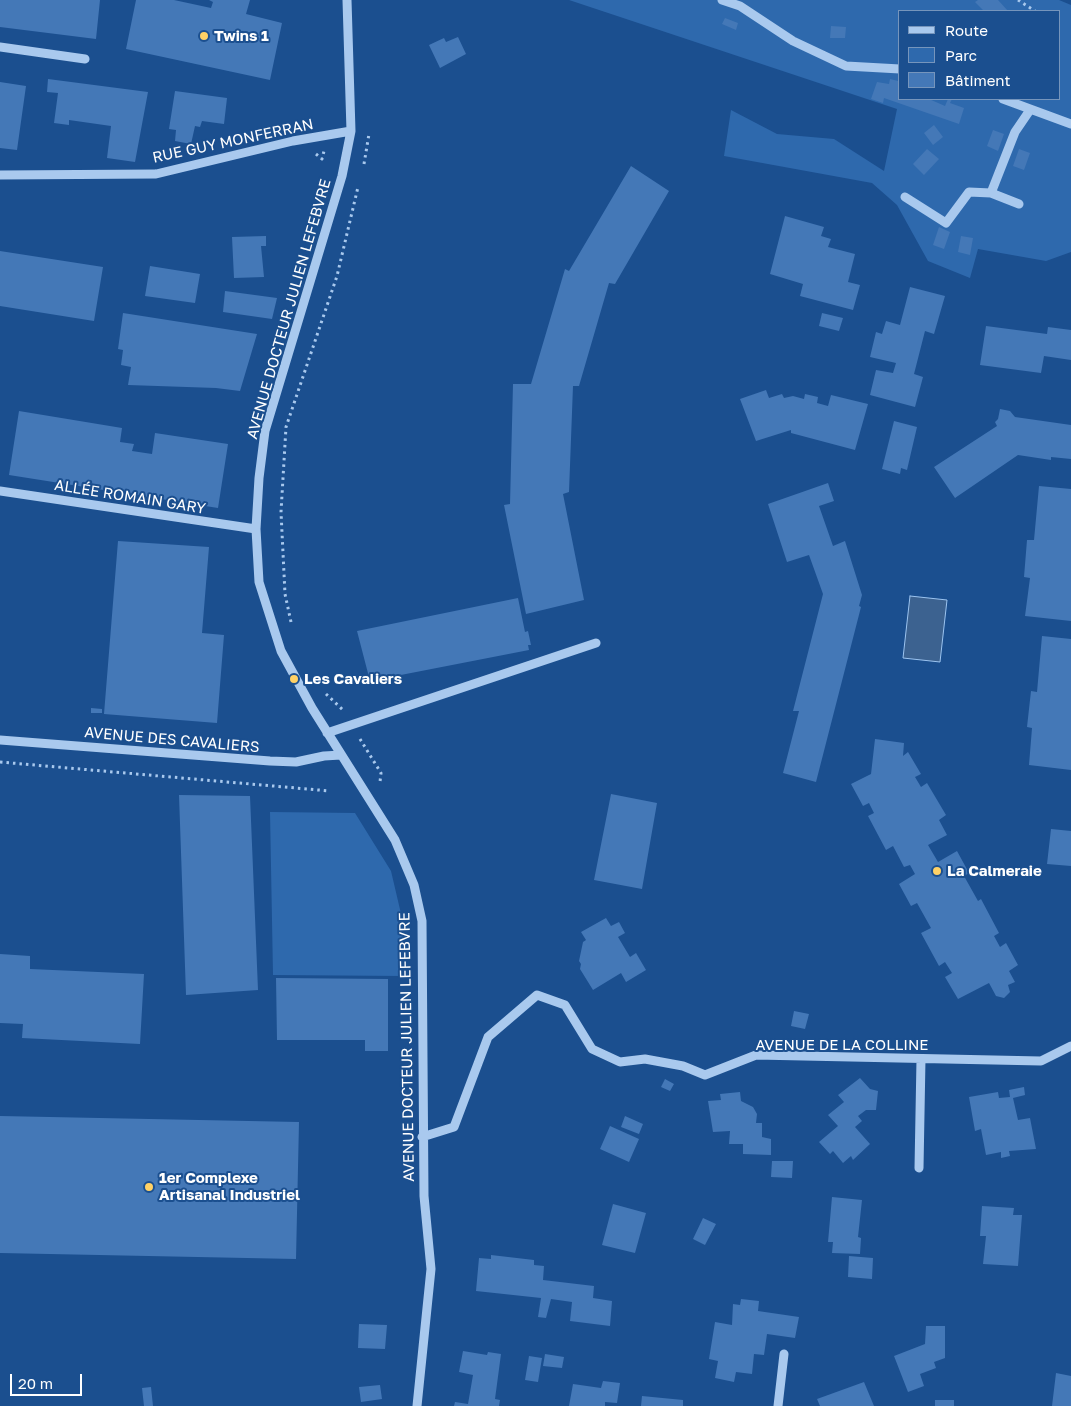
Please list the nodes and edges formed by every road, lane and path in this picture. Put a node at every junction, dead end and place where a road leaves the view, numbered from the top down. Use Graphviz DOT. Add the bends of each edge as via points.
graph roads {
  1 [pos="347,0"];
  2 [pos="722,0"];
  3 [pos="1018,0"];
  4 [pos="1033,10"];
  5 [pos="0,47"];
  6 [pos="85,59"];
  7 [pos="898,69"];
  8 [pos="1005,100"];
  9 [pos="1030,110"];
  10 [pos="1071,124"];
  11 [pos="350,131"];
  12 [pos="368,132"];
  13 [pos="362,170"];
  14 [pos="0,175"];
  15 [pos="360,179"];
  16 [pos="991,194"];
  17 [pos="905,197"];
  18 [pos="1019,204"];
  19 [pos="0,491"];
  20 [pos="256,529"];
  21 [pos="291,623"];
  22 [pos="596,643"];
  23 [pos="324,691"];
  24 [pos="352,725"];
  25 [pos="327,733"];
  26 [pos="0,740"];
  27 [pos="341,755"];
  28 [pos="0,762"];
  29 [pos="330,791"];
  30 [pos="371,804"];
  31 [pos="1071,1046"];
  32 [pos="922,1058"];
  33 [pos="422,1137"];
  34 [pos="920,1168"];
  35 [pos="784,1354"];
  36 [pos="416,1406"];
  37 [pos="778,1406"];
  1 -- 11 [label="street, AVENUE DOCTEUR JULIEN LEFEBVRE"];
  2 -- 7 [label="street" via="740,6 793,41 846,66"];
  3 -- 4 [label="path"];
  5 -- 6 [label="street"];
  8 -- 9 [label="street"];
  9 -- 10 [label="street"];
  9 -- 16 [label="street" via="1015,132"];
  11 -- 14 [label="street, RUE GUY MONFERRAN" via="293,141 156,174"];
  11 -- 20 [label="street, AVENUE DOCTEUR JULIEN LEFEBVRE" via="342,176 265,431"];
  12 -- 13 [label="path"];
  15 -- 21 [label="path" via="337,276 286,427 281,512 285,594"];
  16 -- 17 [label="street" via="969,192 946,223"];
  16 -- 18 [label="street"];
  19 -- 20 [label="street, ALLÉE ROMAIN GARY"];
  20 -- 25 [label="street, AVENUE DOCTEUR JULIEN LEFEBVRE" via="259,582 269,619 294,679"];
  22 -- 24 [label="street"];
  23 -- 24 [label="path" via="340,706"];
  24 -- 25 [label="street"];
  24 -- 30 [label="path" via="381,773 384,797"];
  25 -- 27 [label="street, AVENUE DOCTEUR JULIEN LEFEBVRE"];
  26 -- 27 [label="street, AVENUE DES CAVALIERS" via="270,761 296,762"];
  27 -- 30 [label="street, AVENUE DOCTEUR JULIEN LEFEBVRE"];
  28 -- 29 [label="path"];
  30 -- 33 [label="street, AVENUE DOCTEUR JULIEN LEFEBVRE" via="395,840 414,885 422,921"];
  31 -- 32 [label="street, AVENUE DE LA COLLINE" via="1042,1061"];
  32 -- 33 [label="street, AVENUE DE LA COLLINE" via="756,1055 705,1075 683,1066 645,1059 620,1062 592,1049 565,1005 537,995 488,1037 454,1127"];
  32 -- 34 [label="street"];
  33 -- 36 [label="street, AVENUE DOCTEUR JULIEN LEFEBVRE" via="431,1269"];
  35 -- 37 [label="street"];
}
